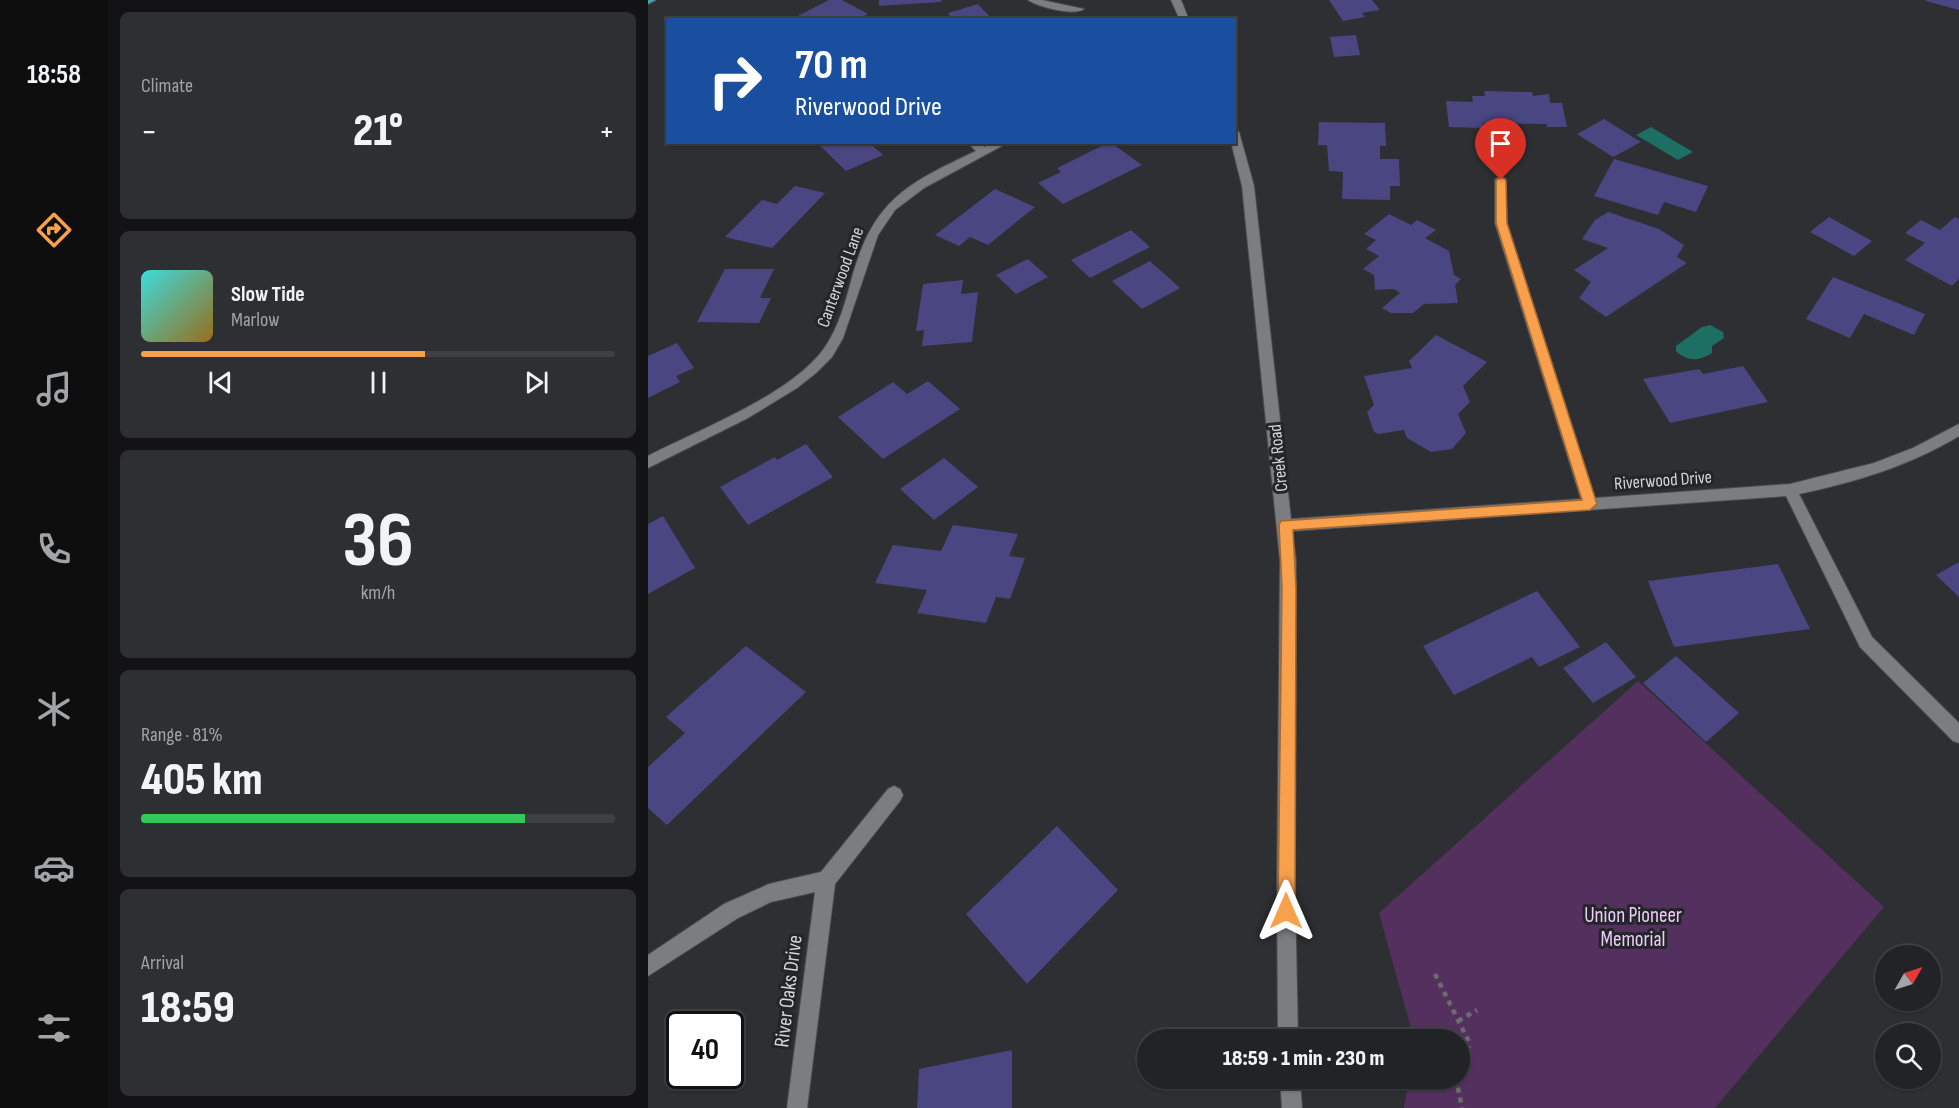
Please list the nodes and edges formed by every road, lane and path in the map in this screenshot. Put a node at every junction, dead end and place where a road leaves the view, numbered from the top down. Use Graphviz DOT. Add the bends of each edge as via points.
graph roads {
  1 [pos="1033,0"];
  2 [pos="1176,0"];
  3 [pos="1076,4"];
  4 [pos="1085,18"];
  5 [pos="1184,18"];
  6 [pos="1236,140"];
  7 [pos="974,144"];
  8 [pos="1000,144"];
  9 [pos="984,152"];
  10 [pos="1501,180"];
  11 [pos="1959,429"];
  12 [pos="648,462"];
  13 [pos="1790,490"];
  14 [pos="1590,504"];
  15 [pos="1286,525"];
  16 [pos="1959,735"];
  17 [pos="894,795"];
  18 [pos="826,879"];
  19 [pos="648,966"];
  20 [pos="1435,974"];
  21 [pos="1477,1010"];
  22 [pos="1458,1021"];
  23 [pos="1288,1029"];
  24 [pos="1462,1029"];
  25 [pos="1291,1089"];
  26 [pos="1458,1089"];
  27 [pos="797,1108"];
  28 [pos="1292,1108"];
  29 [pos="1462,1108"];
  1 -- 3 [label="street" via="1050,6"];
  2 -- 5 [label="street"];
  3 -- 4 [label="street"];
  6 -- 15 [label="street, Creek Road" via="1248,186"];
  7 -- 9 [label="street"];
  8 -- 9 [label="street, Canterwood Lane"];
  9 -- 12 [label="street, Canterwood Lane" via="917,187 882,218 873,234 842,330 826,355 796,382 769,399"];
  10 -- 14 [label="street" via="1501,223"];
  11 -- 13 [label="street, Riverwood Drive" via="1902,460 1859,476"];
  13 -- 14 [label="street, Riverwood Drive"];
  13 -- 16 [label="street" via="1866,642"];
  14 -- 15 [label="street, Riverwood Drive"];
  15 -- 23 [label="street, Creek Road"];
  17 -- 18 [label="street"];
  18 -- 19 [label="street" via="769,893 731,911"];
  18 -- 27 [label="street, River Oaks Drive"];
  20 -- 22 [label="path"];
  21 -- 22 [label="path"];
  22 -- 24 [label="path"];
  25 -- 28 [label="street"];
  26 -- 29 [label="path"];
}
